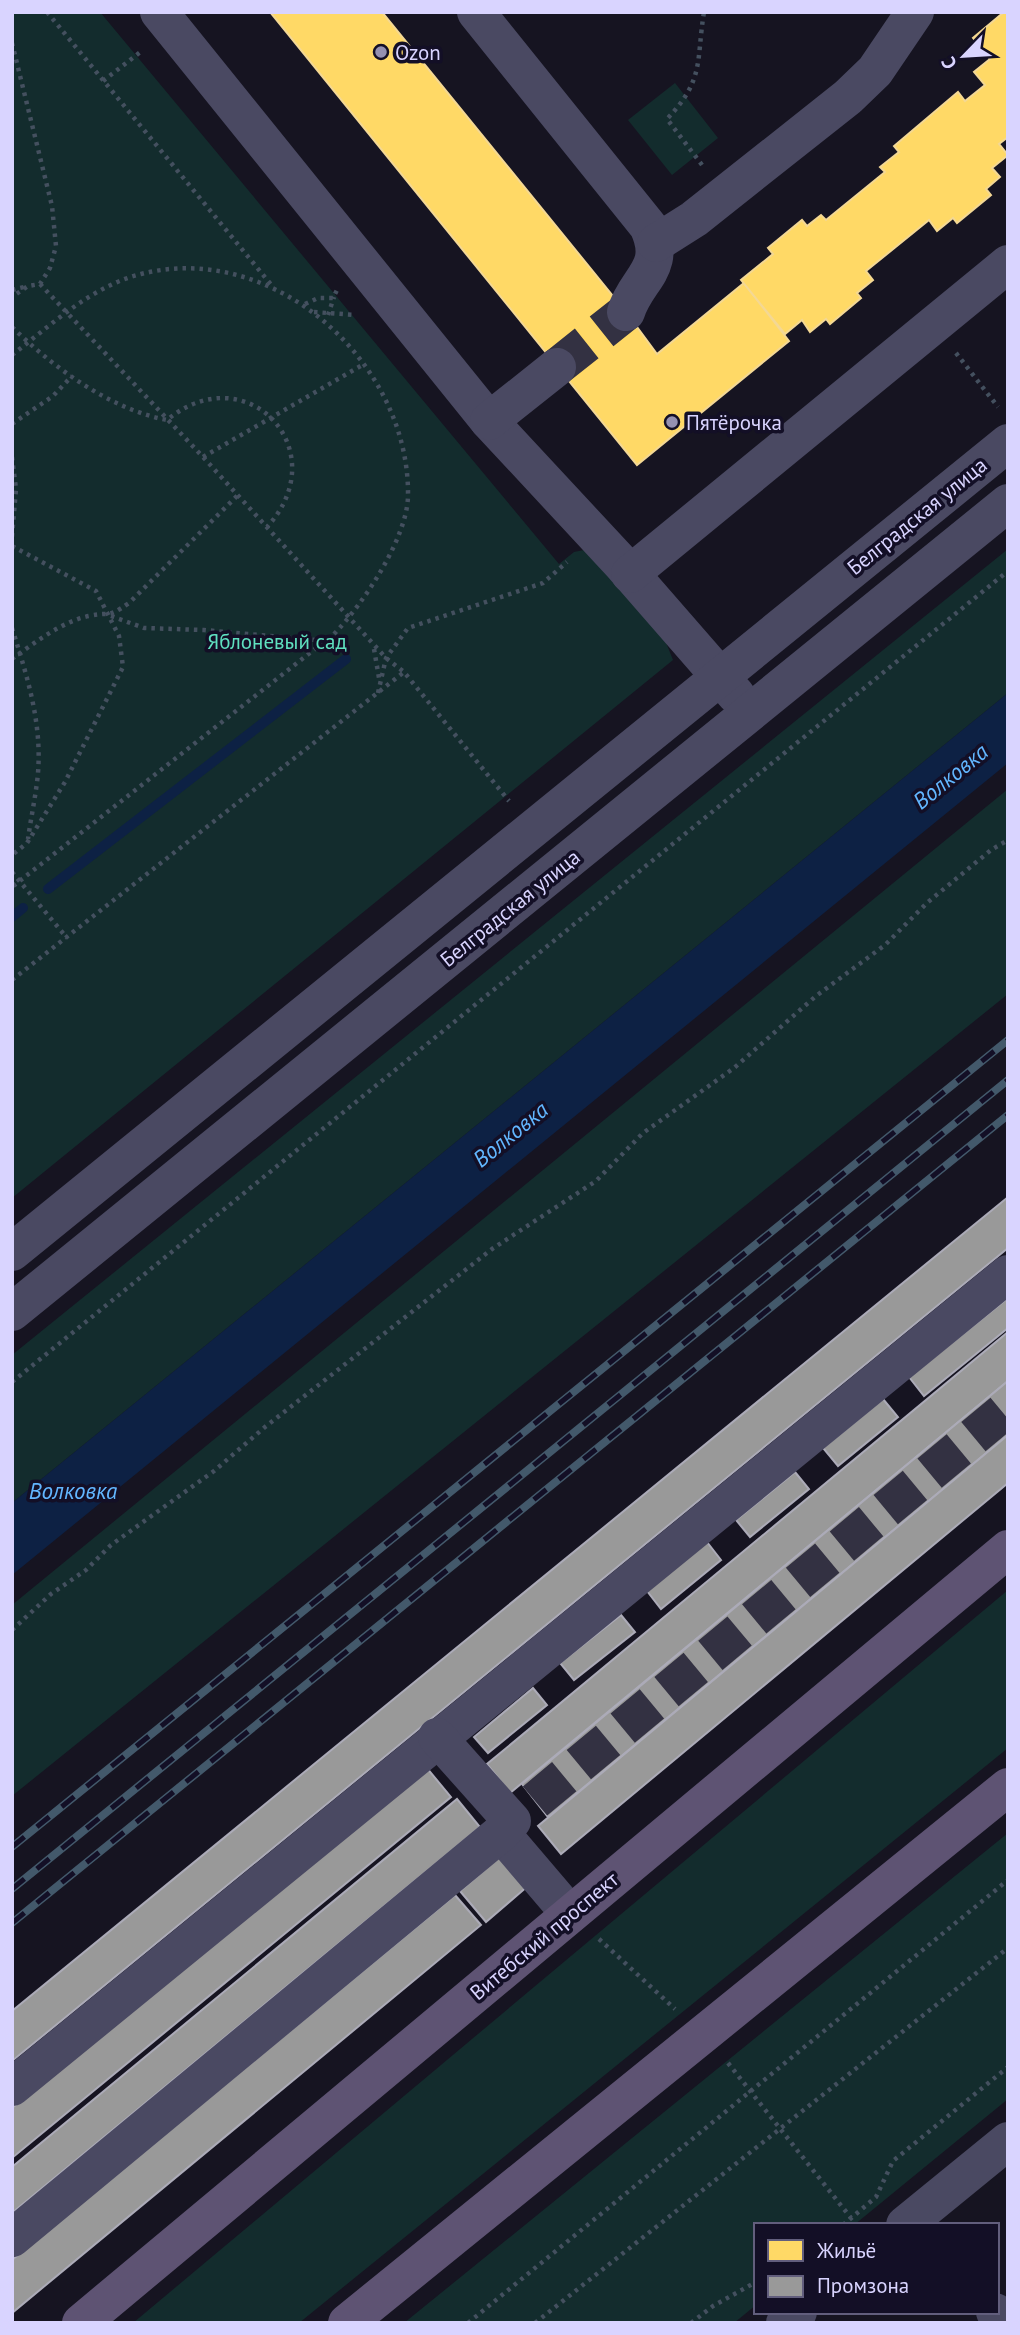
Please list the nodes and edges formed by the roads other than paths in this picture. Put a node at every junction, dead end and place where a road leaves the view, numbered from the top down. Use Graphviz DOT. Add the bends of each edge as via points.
graph roads {
  1 [pos="476,12"];
  2 [pos="915,12"];
  3 [pos="165,20"];
  4 [pos="656,243"];
  5 [pos="1008,264"];
  6 [pos="626,312"];
  7 [pos="558,367"];
  8 [pos="489,421"];
  9 [pos="1005,428"];
  10 [pos="1008,503"];
  11 [pos="630,574"];
  12 [pos="720,676"];
  13 [pos="750,712"];
  14 [pos="12,1252"];
  15 [pos="1008,1274"];
  16 [pos="12,1312"];
  17 [pos="1008,1549"];
  18 [pos="438,1737"];
  19 [pos="1008,1787"];
  20 [pos="516,1818"];
  21 [pos="570,1914"];
  22 [pos="12,2087"];
  23 [pos="1008,2141"];
  24 [pos="916,2221"];
  25 [pos="12,2238"];
  26 [pos="81,2323"];
  27 [pos="347,2323"];
  1 -- 4 [label="street" via="648,226"];
  2 -- 4 [label="street" via="874,71 848,97 694,219"];
  3 -- 8 [label="street"];
  4 -- 6 [label="street" via="650,274 631,296"];
  5 -- 11 [label="street"];
  7 -- 8 [label="street"];
  8 -- 11 [label="street"];
  9 -- 12 [label="street, Белградская улица"];
  10 -- 13 [label="street, Белградская улица"];
  11 -- 12 [label="street"];
  12 -- 13 [label="street"];
  12 -- 14 [label="street, Белградская улица"];
  13 -- 16 [label="street, Белградская улица"];
  15 -- 18 [label="street"];
  17 -- 21 [label="main road, Витебский проспект"];
  18 -- 20 [label="street"];
  18 -- 22 [label="street"];
  19 -- 27 [label="main road"];
  20 -- 21 [label="street"];
  20 -- 25 [label="street"];
  21 -- 26 [label="main road, Витебский проспект"];
  23 -- 24 [label="street"];
}
